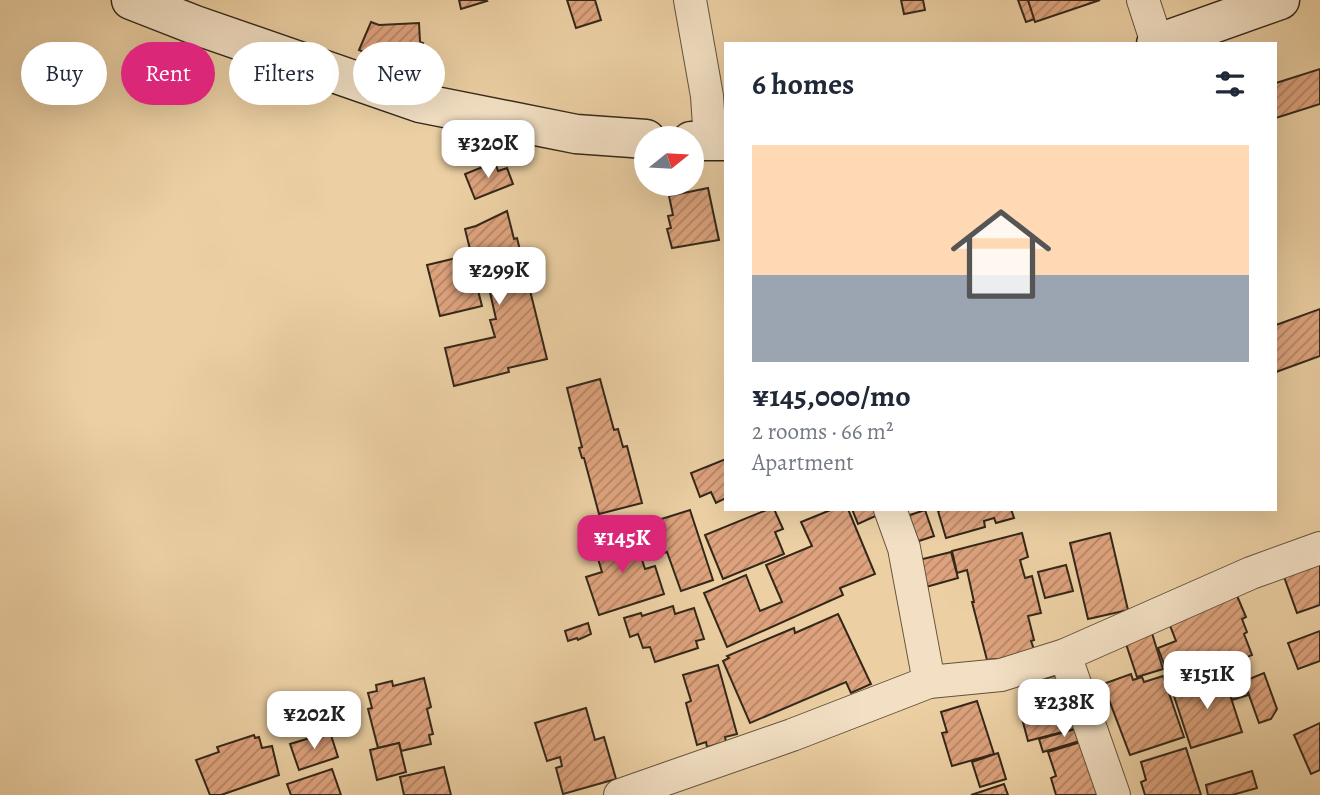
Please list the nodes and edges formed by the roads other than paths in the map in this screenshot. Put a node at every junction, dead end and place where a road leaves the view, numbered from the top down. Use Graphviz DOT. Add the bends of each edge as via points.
graph roads {
  1 [pos="131,0"];
  2 [pos="690,0"];
  3 [pos="1143,0"];
  4 [pos="1280,0"];
  5 [pos="1155,42"];
  6 [pos="1162,42"];
  7 [pos="634,138"];
  8 [pos="709,141"];
  9 [pos="891,511"];
  10 [pos="1320,548"];
  11 [pos="1065,655"];
  12 [pos="929,682"];
  13 [pos="620,795"];
  14 [pos="1114,795"];
  1 -- 7 [label="main road" via="420,103 576,134"];
  2 -- 8 [label="street" via="707,96"];
  3 -- 5 [label="street"];
  4 -- 6 [label="main road"];
  9 -- 12 [label="street" via="904,548"];
  10 -- 11 [label="street" via="1251,573"];
  11 -- 12 [label="street" via="1001,675"];
  11 -- 14 [label="street"];
  12 -- 13 [label="street"];
}
